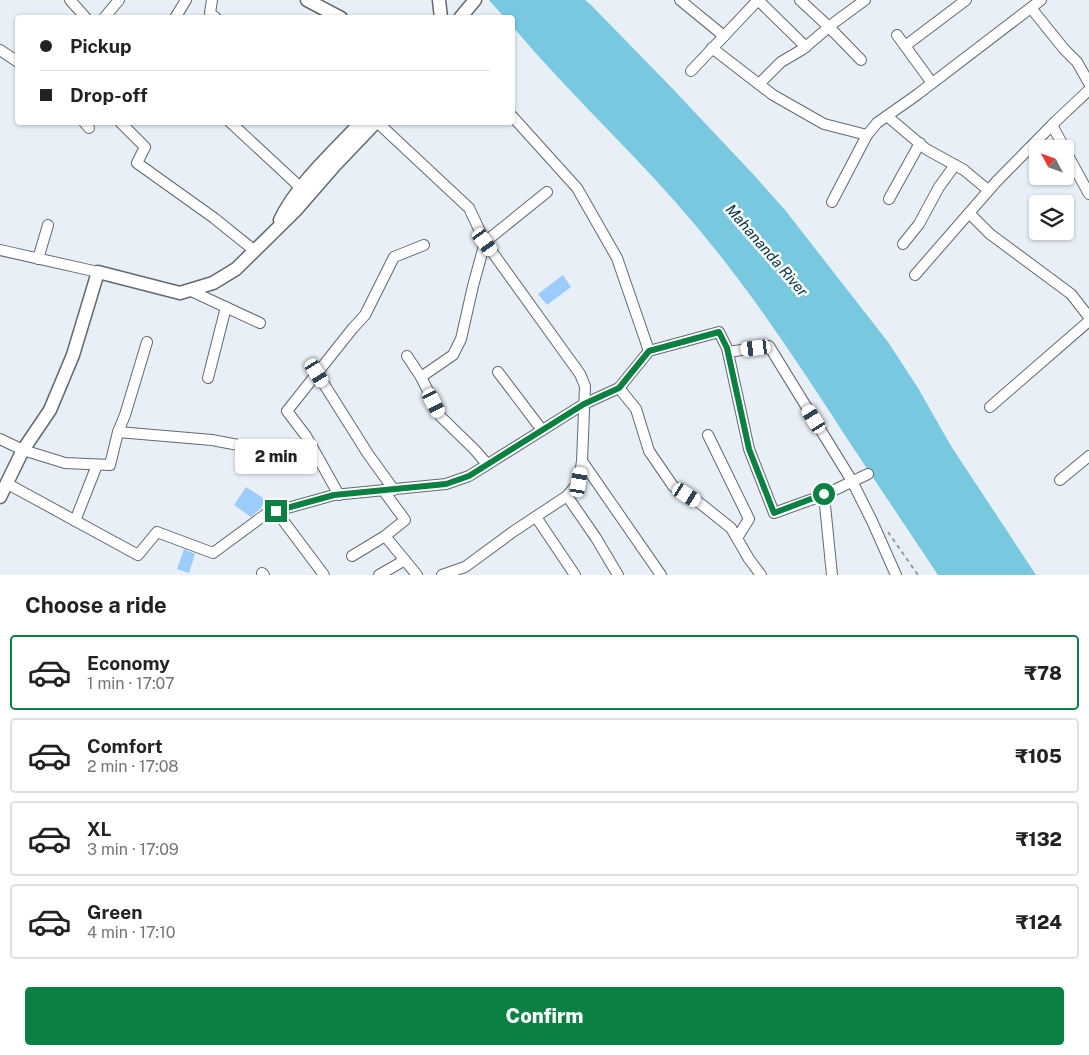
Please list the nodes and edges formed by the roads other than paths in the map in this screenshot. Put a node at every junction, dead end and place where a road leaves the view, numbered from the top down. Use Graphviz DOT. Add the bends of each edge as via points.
graph roads {
  1 [pos="70,0"];
  2 [pos="118,0"];
  3 [pos="186,0"];
  4 [pos="212,0"];
  5 [pos="308,0"];
  6 [pos="440,0"];
  7 [pos="476,0"];
  8 [pos="680,0"];
  9 [pos="758,0"];
  10 [pos="800,0"];
  11 [pos="865,0"];
  12 [pos="966,0"];
  13 [pos="1033,3"];
  14 [pos="83,15"];
  15 [pos="106,15"];
  16 [pos="177,15"];
  17 [pos="212,15"];
  18 [pos="336,15"];
  19 [pos="441,15"];
  20 [pos="463,15"];
  21 [pos="829,27"];
  22 [pos="897,35"];
  23 [pos="724,36"];
  24 [pos="905,46"];
  25 [pos="806,47"];
  26 [pos="712,48"];
  27 [pos="1,52"];
  28 [pos="15,60"];
  29 [pos="861,60"];
  30 [pos="691,71"];
  31 [pos="932,83"];
  32 [pos="1089,83"];
  33 [pos="759,84"];
  34 [pos="1089,90"];
  35 [pos="887,116"];
  36 [pos="515,119"];
  37 [pos="123,125"];
  38 [pos="233,125"];
  39 [pos="358,125"];
  40 [pos="374,125"];
  41 [pos="380,125"];
  42 [pos="1052,125"];
  43 [pos="866,135"];
  44 [pos="1060,140"];
  45 [pos="920,143"];
  46 [pos="1074,161"];
  47 [pos="956,165"];
  48 [pos="1084,175"];
  49 [pos="300,187"];
  50 [pos="988,190"];
  51 [pos="547,192"];
  52 [pos="1089,194"];
  53 [pos="890,198"];
  54 [pos="832,202"];
  55 [pos="969,213"];
  56 [pos="48,225"];
  57 [pos="274,232"];
  58 [pos="485,242"];
  59 [pos="424,244"];
  60 [pos="903,244"];
  61 [pos="0,250"];
  62 [pos="255,250"];
  63 [pos="38,259"];
  64 [pos="98,272"];
  65 [pos="915,275"];
  66 [pos="189,290"];
  67 [pos="226,307"];
  68 [pos="1089,319"];
  69 [pos="260,322"];
  70 [pos="147,342"];
  71 [pos="649,351"];
  72 [pos="728,352"];
  73 [pos="408,356"];
  74 [pos="498,372"];
  75 [pos="317,373"];
  76 [pos="421,377"];
  77 [pos="208,378"];
  78 [pos="619,388"];
  79 [pos="584,404"];
  80 [pos="990,407"];
  81 [pos="542,430"];
  82 [pos="118,432"];
  83 [pos="708,435"];
  84 [pos="0,439"];
  85 [pos="23,450"];
  86 [pos="275,452"];
  87 [pos="1089,456"];
  88 [pos="582,461"];
  89 [pos="487,464"];
  90 [pos="97,465"];
  91 [pos="868,474"];
  92 [pos="1060,480"];
  93 [pos="852,481"];
  94 [pos="6,484"];
  95 [pos="383,490"];
  96 [pos="394,490"];
  97 [pos="824,494"];
  98 [pos="339,495"];
  99 [pos="567,496"];
  100 [pos="0,497"];
  101 [pos="276,511"];
  102 [pos="536,517"];
  103 [pos="75,521"];
  104 [pos="385,536"];
  105 [pos="737,538"];
  106 [pos="352,556"];
  107 [pos="405,560"];
  108 [pos="448,574"];
  109 [pos="324,575"];
  110 [pos="379,575"];
  111 [pos="418,575"];
  112 [pos="575,575"];
  113 [pos="618,575"];
  114 [pos="660,575"];
  115 [pos="761,575"];
  116 [pos="832,575"];
  117 [pos="896,575"];
  1 -- 14 [label="street"];
  2 -- 15 [label="street"];
  3 -- 16 [label="street"];
  4 -- 17 [label="street"];
  5 -- 18 [label="street"];
  6 -- 19 [label="street"];
  7 -- 20 [label="street"];
  8 -- 23 [label="street"];
  9 -- 23 [label="street"];
  9 -- 25 [label="street"];
  10 -- 21 [label="street"];
  11 -- 21 [label="street"];
  12 -- 24 [label="street"];
  13 -- 31 [label="street"];
  13 -- 32 [label="street"];
  21 -- 25 [label="street"];
  21 -- 29 [label="street"];
  22 -- 24 [label="street"];
  23 -- 26 [label="street"];
  24 -- 31 [label="street"];
  25 -- 33 [label="street" via="781,62"];
  26 -- 30 [label="street"];
  26 -- 33 [label="street"];
  27 -- 28 [label="street"];
  31 -- 35 [label="street"];
  33 -- 43 [label="street" via="824,124"];
  34 -- 42 [label="street"];
  35 -- 43 [label="street"];
  35 -- 45 [label="street"];
  36 -- 71 [label="street" via="577,188 617,258"];
  37 -- 62 [label="street" via="145,147 137,163"];
  38 -- 49 [label="street"];
  39 -- 49 [label="street"];
  40 -- 57 [label="street"];
  41 -- 58 [label="street" via="469,208"];
  42 -- 44 [label="street"];
  42 -- 50 [label="street"];
  43 -- 54 [label="street"];
  45 -- 47 [label="street"];
  45 -- 53 [label="street"];
  46 -- 48 [label="street"];
  47 -- 50 [label="street"];
  47 -- 60 [label="street"];
  48 -- 52 [label="street"];
  49 -- 57 [label="street"];
  50 -- 55 [label="street"];
  51 -- 58 [label="street"];
  55 -- 65 [label="street"];
  55 -- 68 [label="street" via="990,234 1071,294"];
  56 -- 63 [label="street"];
  57 -- 62 [label="street"];
  58 -- 76 [label="street" via="461,339 453,355"];
  58 -- 79 [label="street" via="580,374 585,386"];
  59 -- 75 [label="street" via="394,257 365,315"];
  61 -- 63 [label="street"];
  62 -- 66 [label="street" via="236,269 213,284"];
  63 -- 64 [label="street"];
  64 -- 66 [label="street" via="180,293"];
  64 -- 85 [label="street" via="73,355 50,410"];
  66 -- 67 [label="street"];
  67 -- 69 [label="street"];
  67 -- 77 [label="street"];
  68 -- 80 [label="street"];
  70 -- 82 [label="street"];
  71 -- 72 [label="street" via="719,332"];
  71 -- 78 [label="street"];
  72 -- 93 [label="street" via="769,346"];
  72 -- 97 [label="street" via="749,449 774,513"];
  73 -- 76 [label="street"];
  74 -- 81 [label="street"];
  75 -- 96 [label="street"];
  75 -- 98 [label="street" via="287,411 306,436"];
  76 -- 89 [label="street" via="441,417"];
  78 -- 79 [label="street"];
  78 -- 105 [label="street" via="636,409 648,451 673,486 731,528"];
  79 -- 81 [label="street"];
  79 -- 88 [label="street"];
  81 -- 89 [label="street"];
  82 -- 86 [label="street" via="212,440"];
  82 -- 90 [label="street" via="110,466"];
  83 -- 105 [label="street" via="749,519"];
  84 -- 85 [label="street"];
  85 -- 90 [label="street" via="65,463"];
  85 -- 94 [label="street"];
  87 -- 92 [label="street"];
  88 -- 99 [label="street" via="579,482"];
  88 -- 114 [label="street"];
  89 -- 96 [label="street" via="469,476 446,484"];
  90 -- 103 [label="street"];
  91 -- 93 [label="street"];
  93 -- 97 [label="street"];
  93 -- 117 [label="street"];
  94 -- 100 [label="street"];
  94 -- 103 [label="street"];
  95 -- 96 [label="street"];
  95 -- 98 [label="street"];
  95 -- 104 [label="street" via="405,520"];
  97 -- 116 [label="street"];
  98 -- 101 [label="street"];
  99 -- 102 [label="street"];
  99 -- 113 [label="street"];
  101 -- 103 [label="street" via="266,514 213,553 157,532 138,555"];
  101 -- 109 [label="street"];
  102 -- 108 [label="street" via="465,567"];
  102 -- 112 [label="street"];
  104 -- 106 [label="street"];
  104 -- 107 [label="street"];
  105 -- 115 [label="street"];
  107 -- 110 [label="street"];
  107 -- 111 [label="street"];
}
